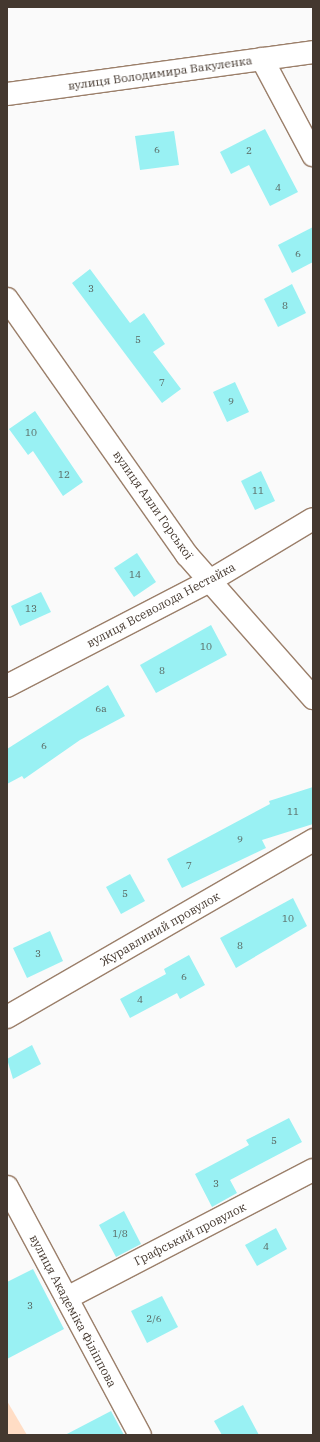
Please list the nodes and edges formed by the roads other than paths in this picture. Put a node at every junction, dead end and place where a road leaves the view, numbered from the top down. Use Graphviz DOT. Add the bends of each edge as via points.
graph roads {
  1 [pos="313,52"];
  2 [pos="262,60"];
  3 [pos="7,94"];
  4 [pos="313,154"];
  5 [pos="7,299"];
  6 [pos="313,519"];
  7 [pos="208,582"];
  8 [pos="7,686"];
  9 [pos="313,698"];
  10 [pos="313,840"];
  11 [pos="7,1017"];
  12 [pos="313,1170"];
  13 [pos="7,1188"];
  14 [pos="66,1298"];
  15 [pos="140,1435"];
  1 -- 2 [label="street, вулиця Володимира Вакуленка"];
  2 -- 3 [label="street, вулиця Володимира Вакуленка"];
  2 -- 4 [label="street"];
  5 -- 7 [label="street, вулиця Алли Горської"];
  6 -- 7 [label="street, вулиця Всеволода Нестайка"];
  7 -- 8 [label="street, вулиця Всеволода Нестайка"];
  7 -- 9 [label="street, вулиця Алли Горської" via="259,634"];
  10 -- 11 [label="street, Журавлиний провулок"];
  12 -- 14 [label="street, Графський провулок"];
  13 -- 14 [label="street, вулиця Академіка Філіппова"];
  14 -- 15 [label="street, вулиця Академіка Філіппова"];
}
